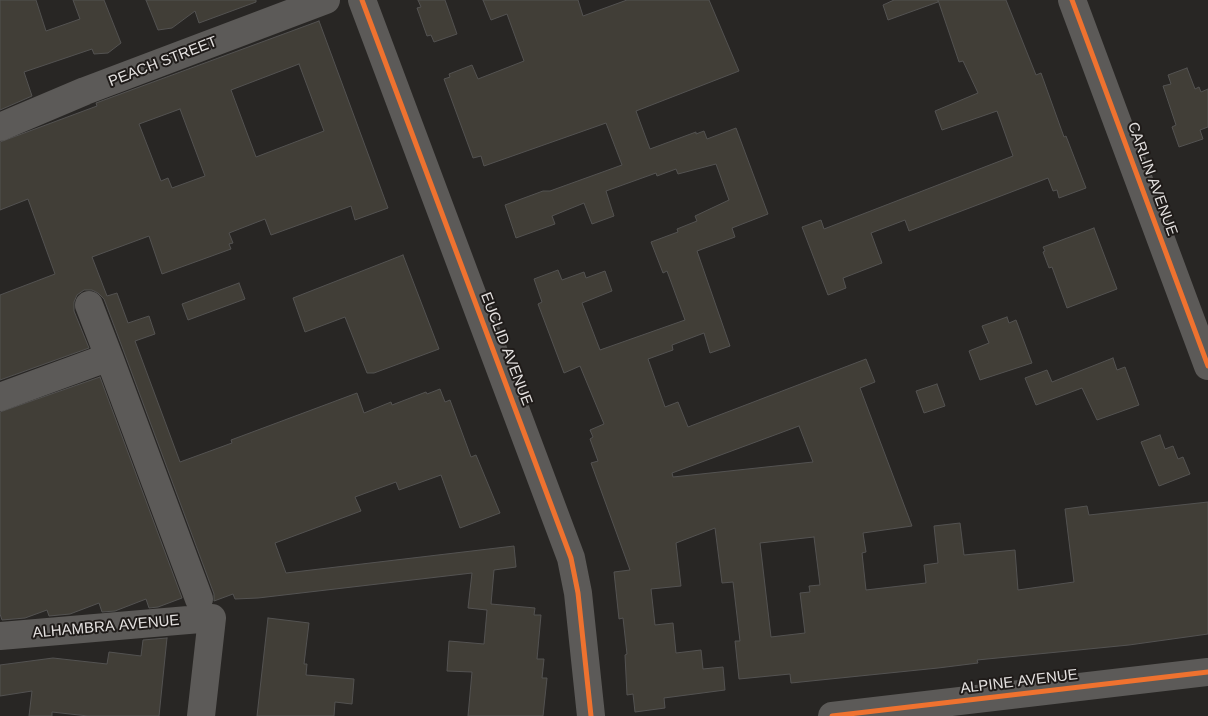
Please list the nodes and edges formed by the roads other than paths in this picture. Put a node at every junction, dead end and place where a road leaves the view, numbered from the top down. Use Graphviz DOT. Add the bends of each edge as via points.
graph roads {
  1 [pos="326,0"];
  2 [pos="362,0"];
  3 [pos="1072,0"];
  4 [pos="0,127"];
  5 [pos="89,305"];
  6 [pos="109,357"];
  7 [pos="1208,366"];
  8 [pos="0,397"];
  9 [pos="205,609"];
  10 [pos="0,636"];
  11 [pos="1208,672"];
  12 [pos="997,706"];
  13 [pos="200,716"];
  14 [pos="591,716"];
  15 [pos="832,716"];
  1 -- 4 [label="street, PEACH STREET" via="85,91"];
  2 -- 14 [label="street, EUCLID AVENUE" via="571,558 578,593"];
  3 -- 7 [label="street, CARLIN AVENUE"];
  5 -- 6 [label="street"];
  6 -- 8 [label="street"];
  6 -- 9 [label="street"];
  9 -- 10 [label="street, ALHAMBRA AVENUE"];
  9 -- 13 [label="street"];
  11 -- 12 [label="street, ALPINE AVENUE"];
  12 -- 15 [label="street, ALPINE AVENUE"];
}
